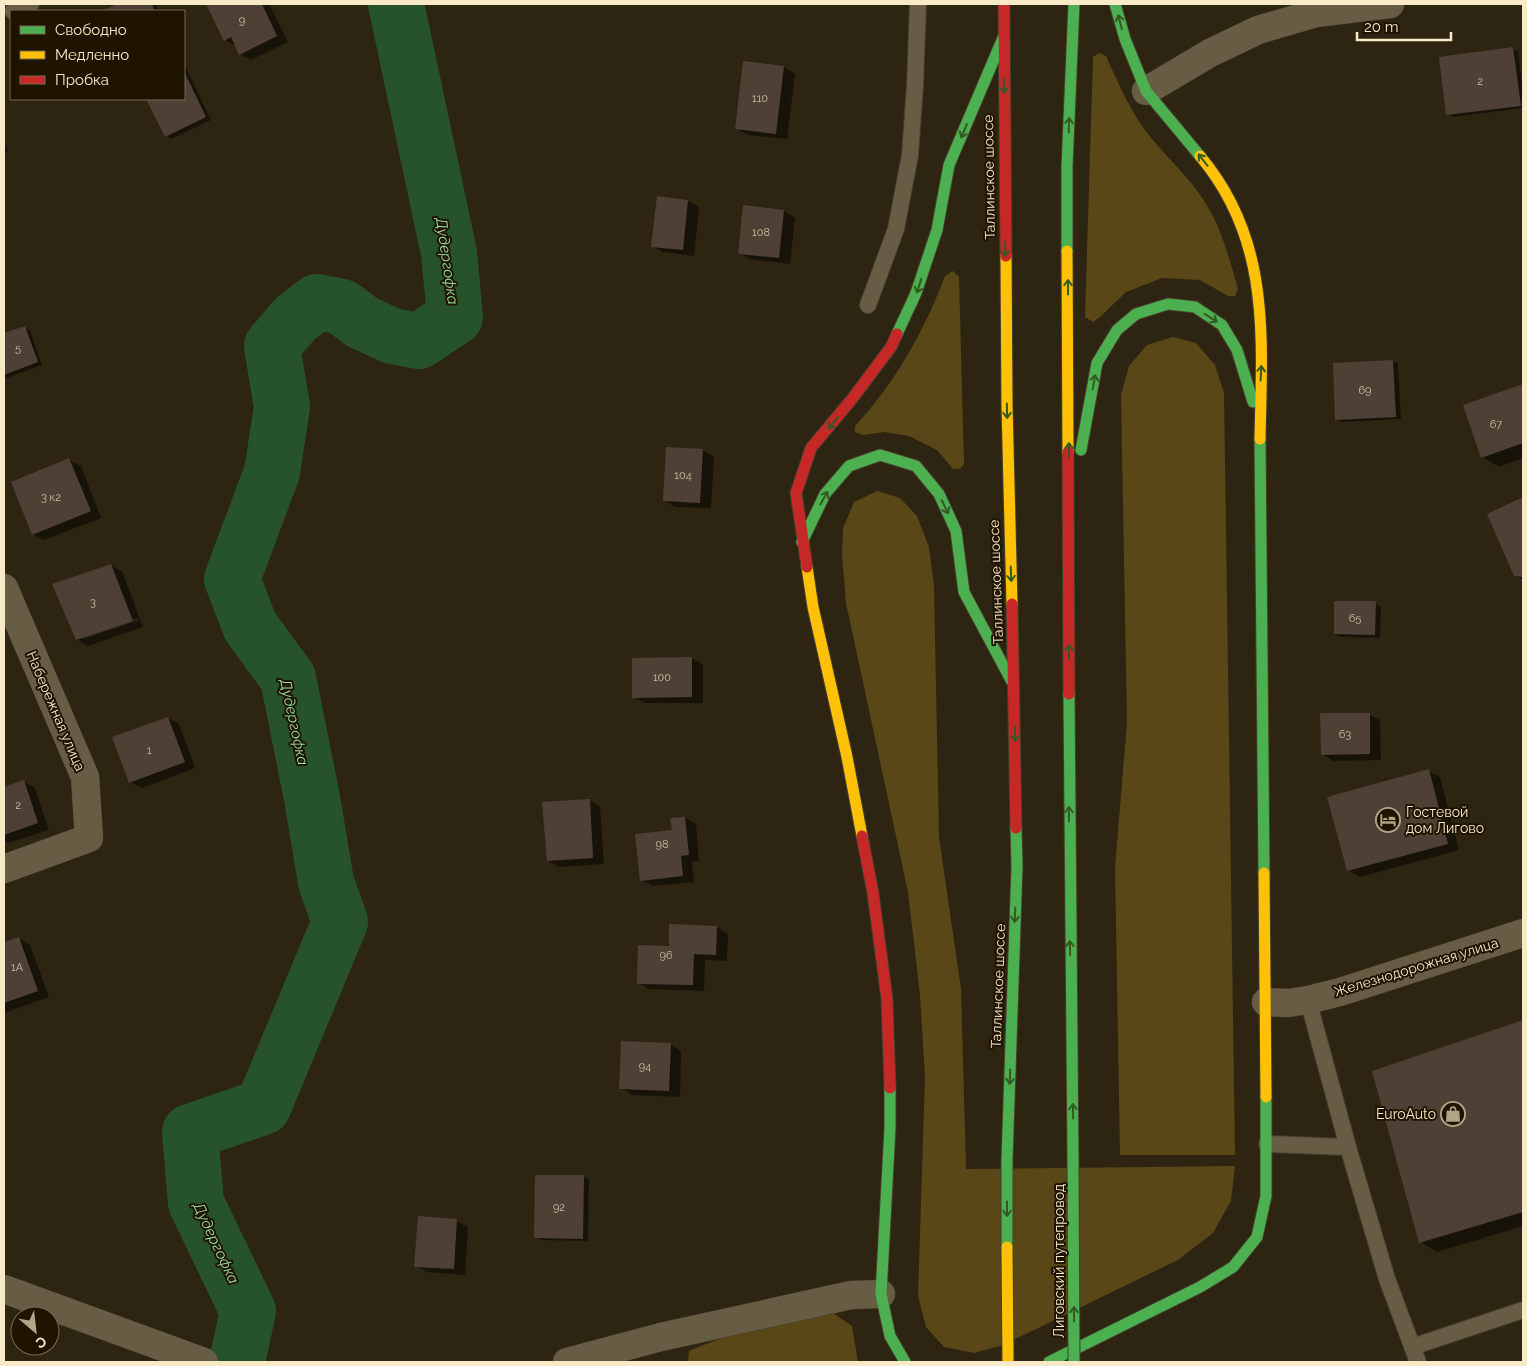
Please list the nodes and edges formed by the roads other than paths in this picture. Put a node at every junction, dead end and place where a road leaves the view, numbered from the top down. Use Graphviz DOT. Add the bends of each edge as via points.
graph roads {
  1 [pos="31,4"];
  2 [pos="918,4"];
  3 [pos="1004,4"];
  4 [pos="1074,4"];
  5 [pos="1115,4"];
  6 [pos="1390,4"];
  7 [pos="17,10"];
  8 [pos="1003,38"];
  9 [pos="1146,91"];
  10 [pos="868,305"];
  11 [pos="1259,421"];
  12 [pos="1069,516"];
  13 [pos="802,542"];
  14 [pos="4,588"];
  15 [pos="1014,685"];
  16 [pos="4,869"];
  17 [pos="1523,933"];
  18 [pos="1308,1000"];
  19 [pos="1266,1002"];
  20 [pos="1268,1144"];
  21 [pos="1348,1147"];
  22 [pos="4,1289"];
  23 [pos="881,1294"];
  24 [pos="1523,1310"];
  25 [pos="1415,1355"];
  26 [pos="196,1359"];
  27 [pos="567,1362"];
  28 [pos="905,1362"];
  29 [pos="1008,1362"];
  30 [pos="1049,1362"];
  31 [pos="1074,1362"];
  1 -- 7 [label="lane"];
  2 -- 10 [label="lane" via="910,155 896,229"];
  3 -- 8 [label="main road, Таллинское шоссе"];
  12 -- 4 [label="main road, one-way" via="1067,167"];
  9 -- 5 [label="main road, one-way"];
  6 -- 9 [label="street" via="1316,13 1258,30 1210,53"];
  8 -- 13 [label="main road, one-way" via="949,165 937,230 912,302 891,347 812,448 796,493"];
  8 -- 15 [label="main road, Таллинское шоссе, one-way"];
  11 -- 9 [label="main road, one-way" via="1262,350 1259,296 1251,252 1231,199 1204,160"];
  12 -- 11 [label="main road, one-way" via="1097,363 1117,330 1136,314 1168,304 1195,307 1222,325 1237,350"];
  11 -- 19 [label="main road"];
  31 -- 12 [label="main road, Лиговский путепровод, one-way, bridge"];
  13 -- 15 [label="main road, one-way" via="825,494 849,466 880,455 916,466 939,494 953,524 964,592"];
  13 -- 23 [label="main road" via="873,893 887,1000 890,1128"];
  14 -- 16 [label="street, Набережная улица" via="85,778 89,838"];
  15 -- 29 [label="main road, Таллинское шоссе, one-way" via="1017,866 1007,1160"];
  17 -- 18 [label="street, Железнодорожная улица"];
  18 -- 19 [label="street, Железнодорожная улица"];
  18 -- 21 [label="lane"];
  19 -- 20 [label="main road"];
  20 -- 21 [label="lane"];
  20 -- 30 [label="main road" via="1266,1196 1257,1237 1233,1266 1200,1287"];
  21 -- 25 [label="lane" via="1387,1279"];
  22 -- 26 [label="street"];
  23 -- 27 [label="street" via="851,1295 661,1337"];
  23 -- 28 [label="main road" via="890,1336"];
  24 -- 25 [label="lane"];
}
